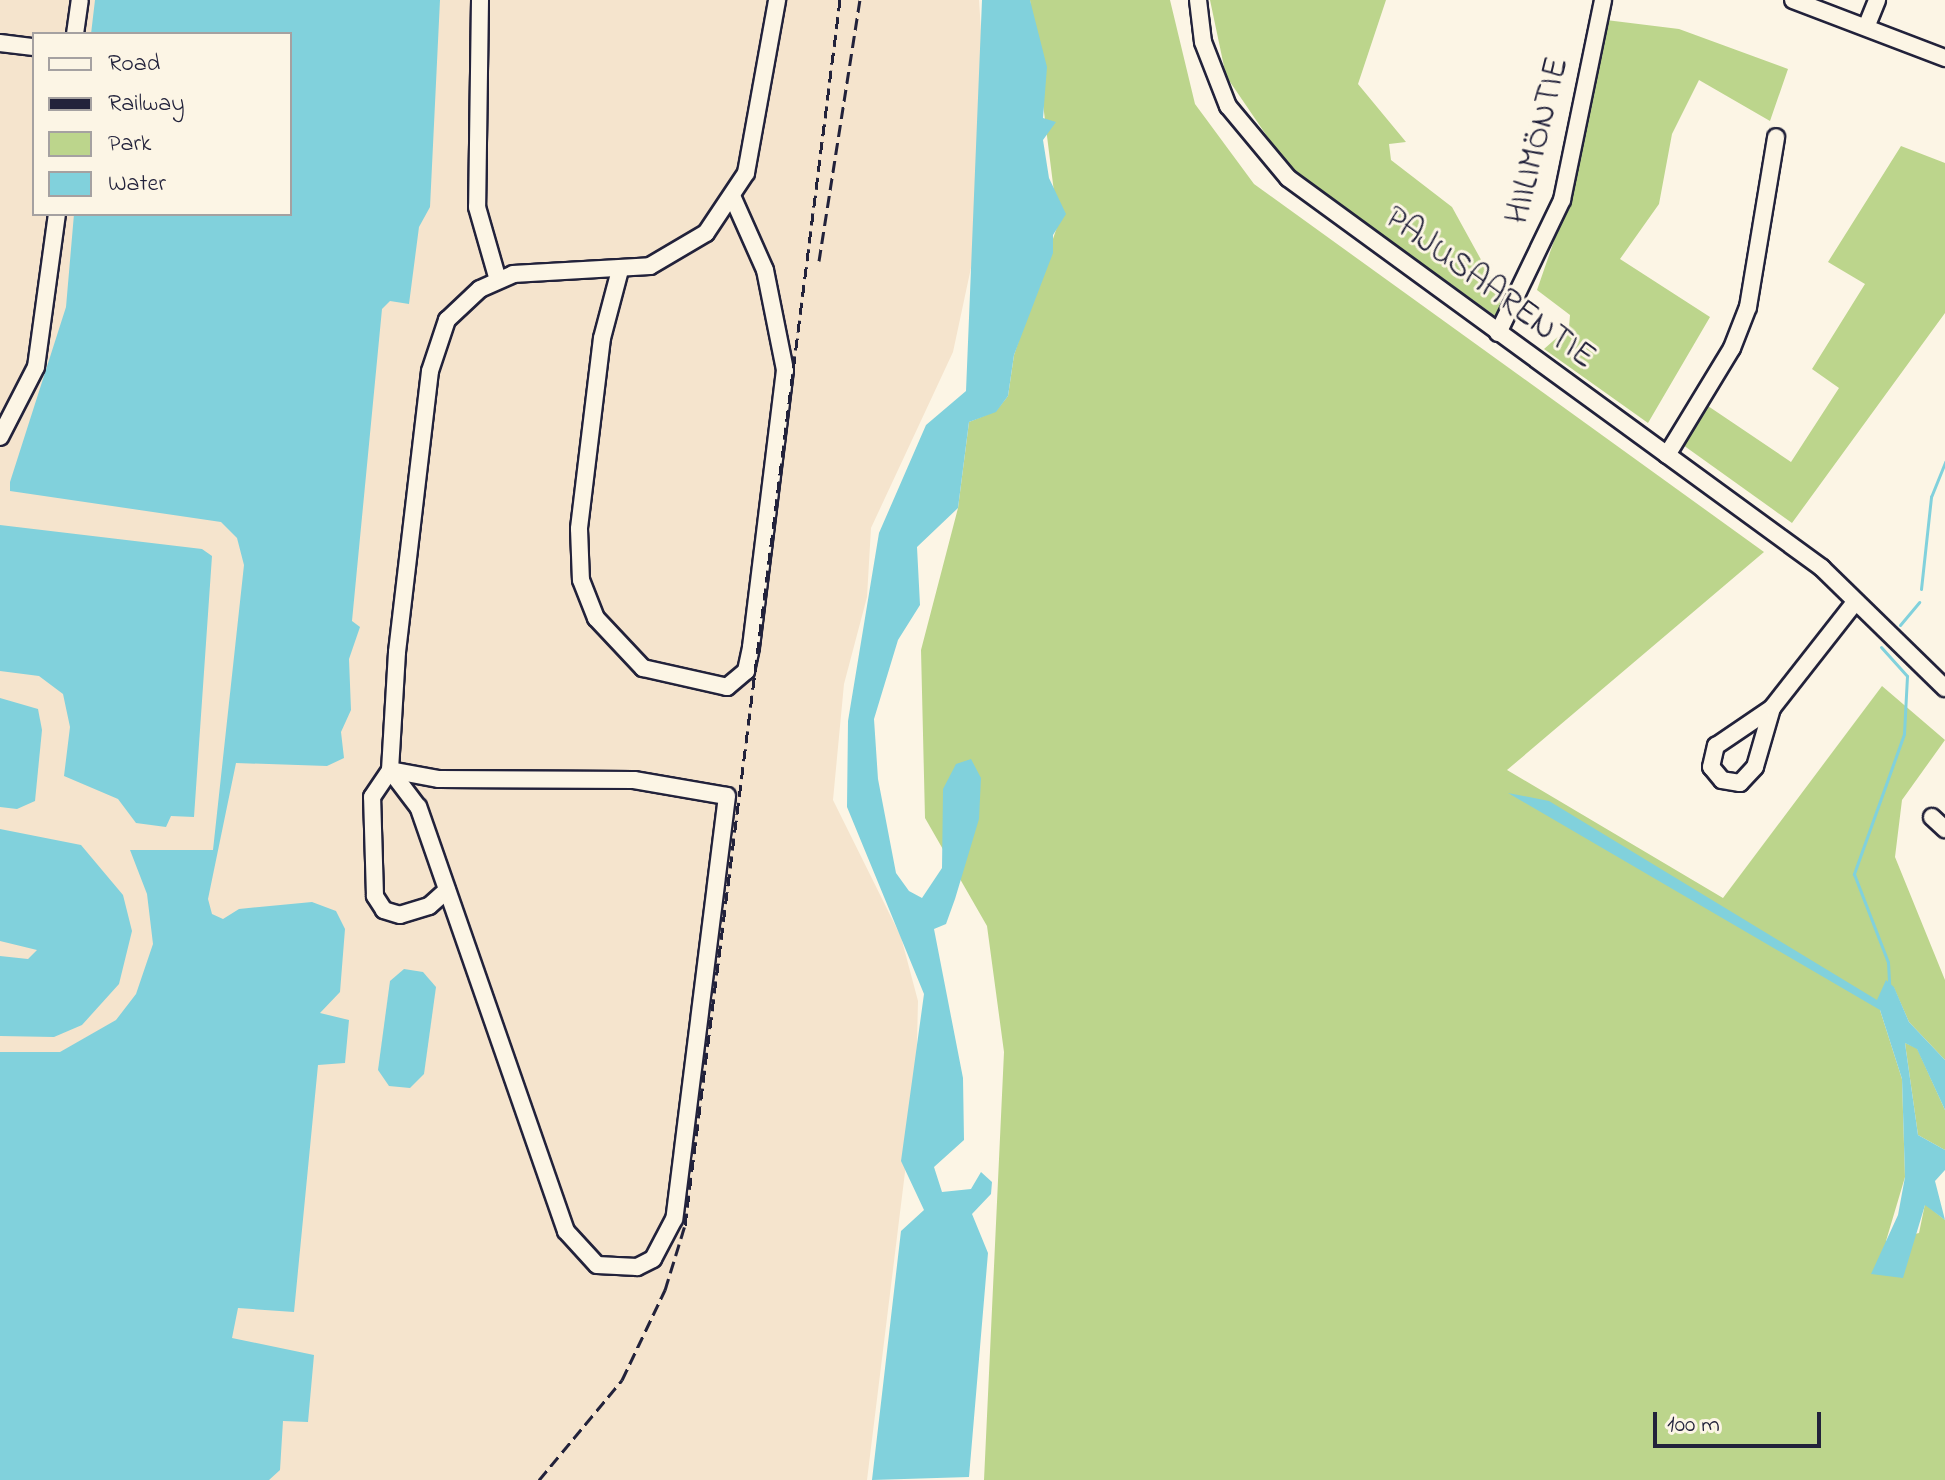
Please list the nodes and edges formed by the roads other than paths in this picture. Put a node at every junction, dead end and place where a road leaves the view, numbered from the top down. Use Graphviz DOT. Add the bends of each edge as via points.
graph roads {
  1 [pos="80,0"];
  2 [pos="480,0"];
  3 [pos="777,0"];
  4 [pos="1198,0"];
  5 [pos="1603,0"];
  6 [pos="1793,0"];
  7 [pos="1877,0"];
  8 [pos="1867,25"];
  9 [pos="75,32"];
  10 [pos="0,43"];
  11 [pos="32,47"];
  12 [pos="1945,58"];
  13 [pos="1776,137"];
  14 [pos="733,198"];
  15 [pos="57,216"];
  16 [pos="620,270"];
  17 [pos="498,280"];
  18 [pos="1498,333"];
  19 [pos="0,437"];
  20 [pos="1667,455"];
  21 [pos="1855,602"];
  22 [pos="1945,688"];
  23 [pos="1772,708"];
  24 [pos="390,770"];
  25 [pos="1932,817"];
  26 [pos="1945,829"];
  27 [pos="447,890"];
  1 -- 9 [label="street"];
  2 -- 17 [label="street" via="477,207"];
  3 -- 14 [label="street" via="750,159"];
  4 -- 18 [label="street, PAJUSAARENTIE" via="1214,75 1254,143 1328,211"];
  5 -- 18 [label="street, HIILIMÖNTIE" via="1562,200"];
  6 -- 8 [label="street"];
  7 -- 8 [label="street"];
  8 -- 12 [label="street"];
  10 -- 11 [label="street"];
  13 -- 20 [label="street" via="1748,307 1732,348"];
  14 -- 16 [label="street" via="687,248"];
  14 -- 16 [label="street" via="765,270 785,370 751,647 746,671 727,687 643,668 596,618 581,580 579,529 602,338"];
  15 -- 19 [label="street" via="36,367"];
  16 -- 17 [label="street" via="527,271"];
  17 -- 24 [label="street" via="455,311 432,363"];
  18 -- 20 [label="street, PAJUSAARENTIE"];
  20 -- 21 [label="street, PAJUSAARENTIE" via="1822,568"];
  21 -- 22 [label="street, PAJUSAARENTIE"];
  21 -- 23 [label="street"];
  23 -- 23 [label="street" via="1716,746 1711,767 1722,780 1740,783 1755,767"];
  24 -- 27 [label="street" via="418,807"];
  24 -- 27 [label="street" via="372,797 375,896 384,910 400,915 429,906"];
  24 -- 27 [label="street" via="439,779 634,780 727,796 676,1208 665,1243 637,1267 597,1265 566,1231"];
  25 -- 26 [label="street"];
}
